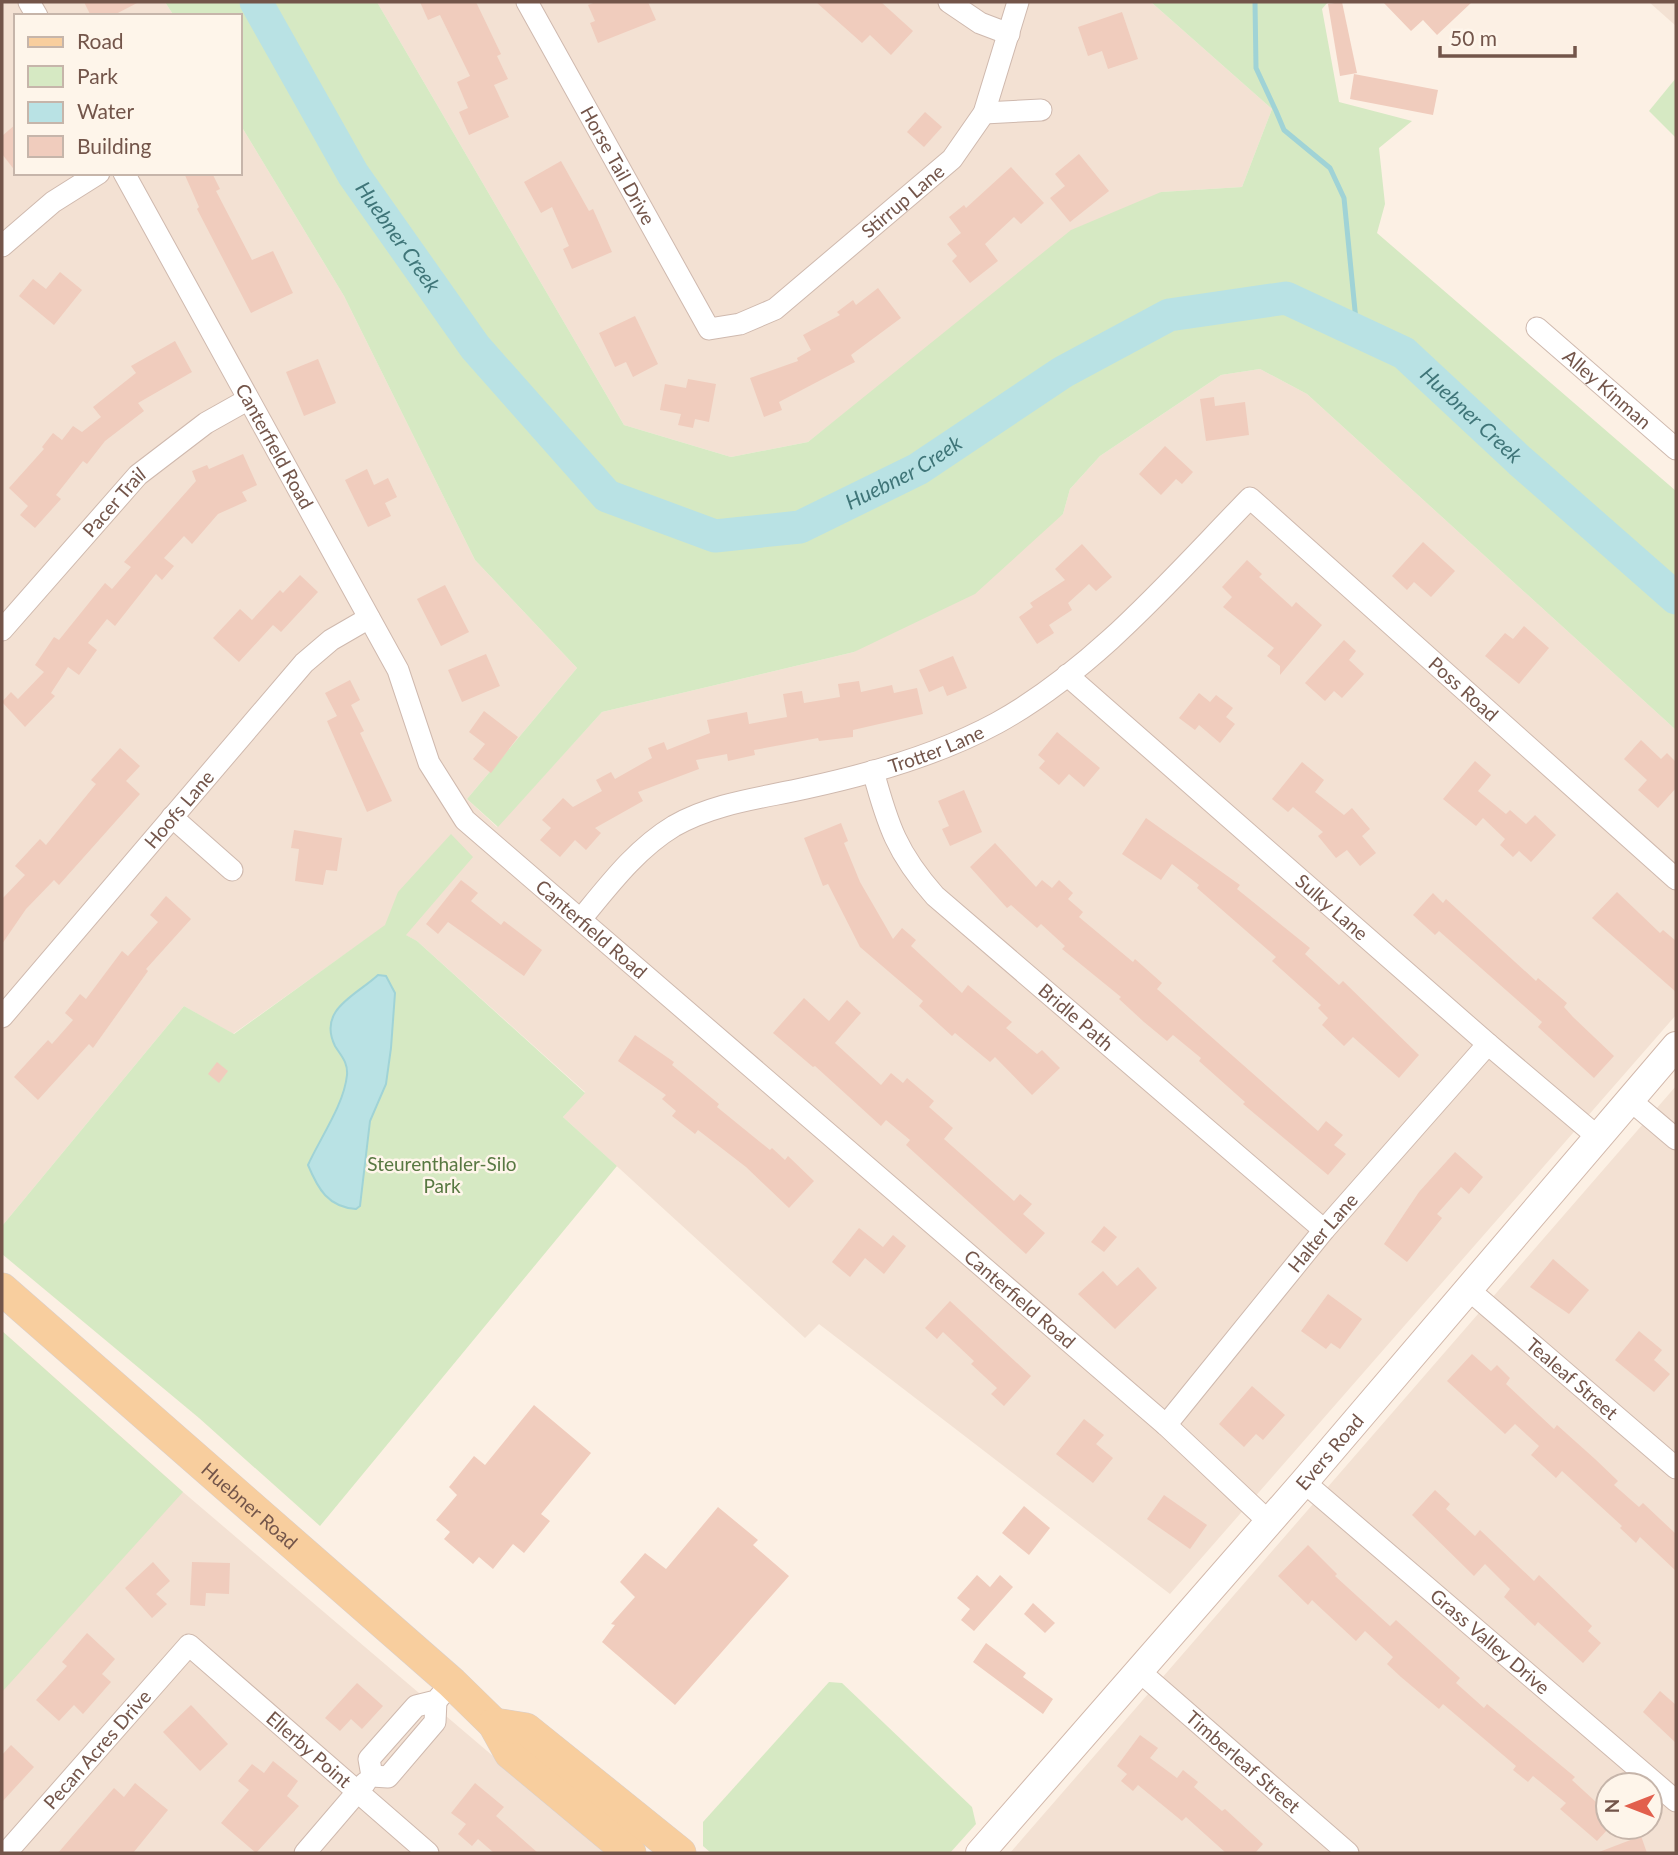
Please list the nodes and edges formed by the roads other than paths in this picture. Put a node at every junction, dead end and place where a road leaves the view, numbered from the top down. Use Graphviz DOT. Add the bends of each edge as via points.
graph roads {
  1 [pos="527,2"];
  2 [pos="949,2"];
  3 [pos="1018,2"];
  4 [pos="1009,34"];
  5 [pos="1041,110"];
  6 [pos="984,113"];
  7 [pos="96,175"];
  8 [pos="125,175"];
  9 [pos="2,247"];
  10 [pos="1537,328"];
  11 [pos="709,329"];
  12 [pos="247,400"];
  13 [pos="1676,449"];
  14 [pos="1250,498"];
  15 [pos="369,618"];
  16 [pos="2,630"];
  17 [pos="1067,675"];
  18 [pos="873,771"];
  19 [pos="172,817"];
  20 [pos="232,870"];
  21 [pos="1676,880"];
  22 [pos="581,919"];
  23 [pos="2,1017"];
  24 [pos="1488,1044"];
  25 [pos="1676,1046"];
  26 [pos="1630,1100"];
  27 [pos="1599,1138"];
  28 [pos="1676,1139"];
  29 [pos="1324,1230"];
  30 [pos="2,1289"];
  31 [pos="1469,1290"];
  32 [pos="1166,1425"];
  33 [pos="1676,1468"];
  34 [pos="1304,1482"];
  35 [pos="1268,1521"];
  36 [pos="189,1645"];
  37 [pos="1139,1671"];
  38 [pos="444,1692"];
  39 [pos="494,1724"];
  40 [pos="364,1784"];
  41 [pos="1676,1801"];
  42 [pos="6,1853"];
  43 [pos="305,1853"];
  44 [pos="428,1853"];
  45 [pos="631,1853"];
  46 [pos="680,1853"];
  47 [pos="980,1853"];
  48 [pos="1348,1853"];
  1 -- 11 [label="street, Horse Tail Drive"];
  2 -- 4 [label="street" via="980,23"];
  3 -- 4 [label="street, Stirrup Lane"];
  4 -- 6 [label="street, Stirrup Lane"];
  5 -- 6 [label="street"];
  6 -- 11 [label="street, Stirrup Lane" via="938,172 775,309 740,324"];
  7 -- 9 [label="street" via="53,202"];
  8 -- 12 [label="street, Canterfield Road"];
  10 -- 13 [label="street, Alley Kinman"];
  12 -- 15 [label="street, Canterfield Road"];
  12 -- 16 [label="street, Pacer Trail" via="206,423 138,475"];
  14 -- 17 [label="street, Trotter Lane" via="1124,627"];
  14 -- 21 [label="street, Poss Road"];
  15 -- 19 [label="street, Hoofs Lane" via="331,640 304,663"];
  15 -- 22 [label="street, Canterfield Road" via="398,670 429,763 451,803 481,836"];
  17 -- 18 [label="street, Trotter Lane" via="998,723 936,751"];
  17 -- 24 [label="street, Sulky Lane"];
  18 -- 22 [label="street, Trotter Lane" via="706,811 674,827 626,863"];
  18 -- 29 [label="street, Bridle Path" via="892,836 909,867 935,896"];
  19 -- 20 [label="street"];
  19 -- 23 [label="street, Hoofs Lane"];
  22 -- 32 [label="street, Canterfield Road"];
  24 -- 27 [label="street, Sulky Lane"];
  24 -- 29 [label="street, Halter Lane"];
  25 -- 26 [label="main road, Evers Road"];
  26 -- 27 [label="main road, Evers Road"];
  26 -- 28 [label="street"];
  27 -- 31 [label="main road, Evers Road"];
  29 -- 32 [label="street, Halter Lane"];
  30 -- 38 [label="main road, Huebner Road"];
  31 -- 33 [label="street, Tealeaf Street"];
  31 -- 34 [label="main road, Evers Road"];
  32 -- 35 [label="street, Canterfield Road"];
  34 -- 35 [label="main road, Evers Road"];
  34 -- 41 [label="street, Grass Valley Drive"];
  35 -- 37 [label="main road, Evers Road"];
  36 -- 40 [label="street, Ellerby Point"];
  36 -- 42 [label="street, Pecan Acres Drive"];
  37 -- 47 [label="main road, Evers Road"];
  37 -- 48 [label="street, Timberleaf Street"];
  38 -- 39 [label="main road, Huebner Road"];
  38 -- 40 [label="street" via="416,1706 369,1759"];
  39 -- 45 [label="main road, Huebner Road" via="510,1753"];
  39 -- 46 [label="main road" via="526,1728"];
  40 -- 43 [label="street"];
  40 -- 44 [label="street, Ellerby Point"];
}
